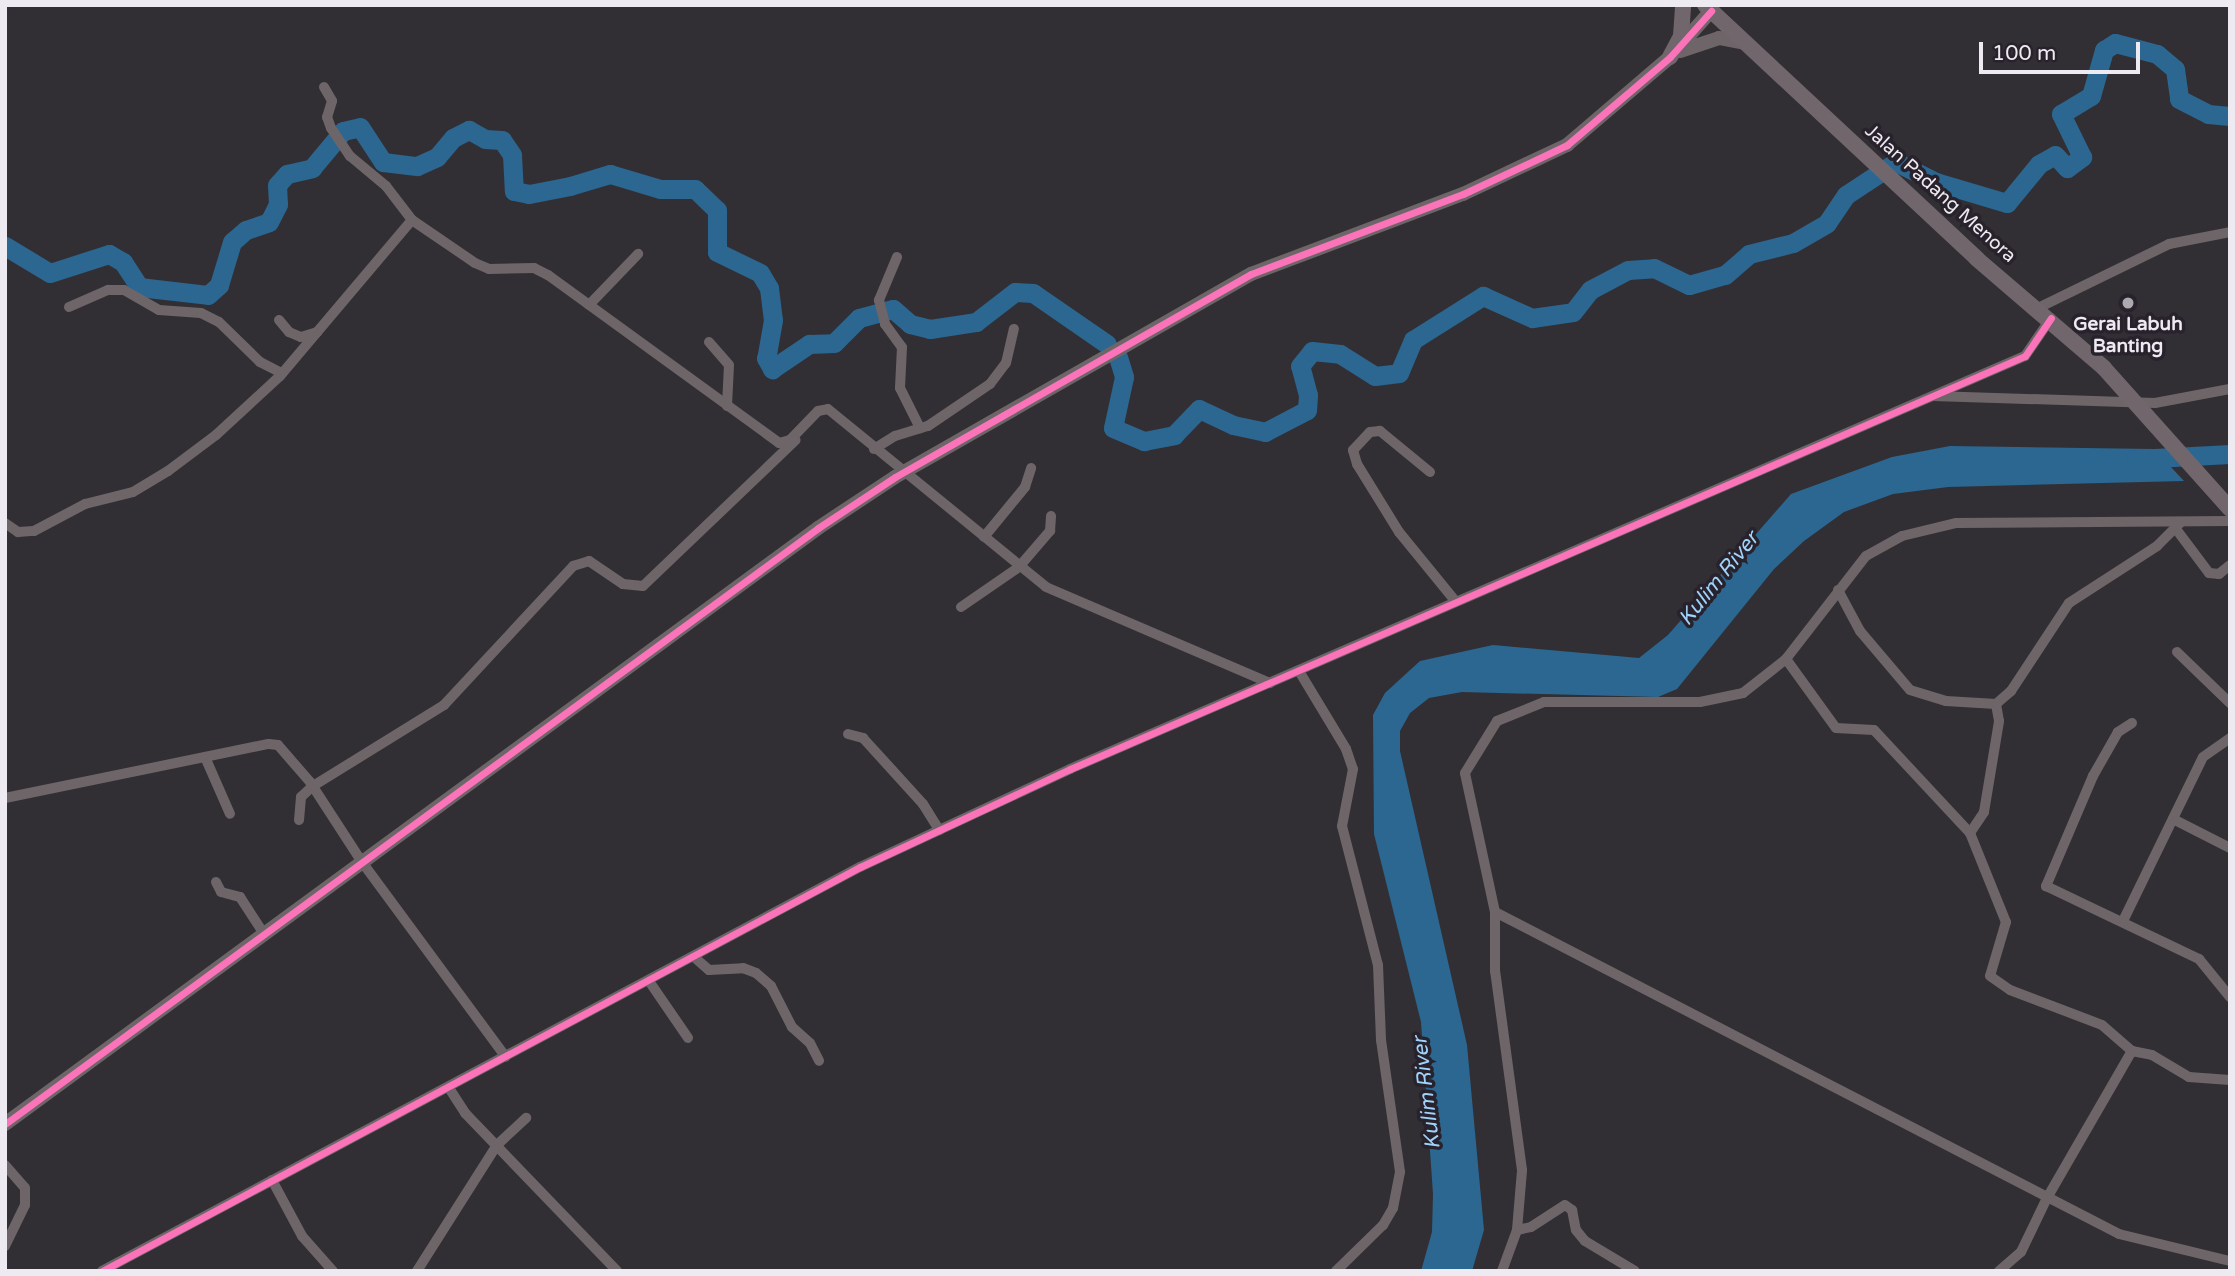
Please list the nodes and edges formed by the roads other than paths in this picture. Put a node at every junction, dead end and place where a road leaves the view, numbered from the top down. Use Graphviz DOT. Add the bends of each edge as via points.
graph roads {
  1 [pos="1683,5"];
  2 [pos="1708,8"];
  3 [pos="1745,43"];
  4 [pos="1670,57"];
  5 [pos="324,88"];
  6 [pos="412,220"];
  7 [pos="2230,232"];
  8 [pos="638,254"];
  9 [pos="897,257"];
  10 [pos="589,305"];
  11 [pos="69,307"];
  12 [pos="2045,313"];
  13 [pos="279,320"];
  14 [pos="1014,328"];
  15 [pos="317,332"];
  16 [pos="709,342"];
  17 [pos="282,373"];
  18 [pos="2230,389"];
  19 [pos="1930,395"];
  20 [pos="2131,400"];
  21 [pos="727,406"];
  22 [pos="828,409"];
  23 [pos="920,428"];
  24 [pos="874,449"];
  25 [pos="1031,468"];
  26 [pos="1430,472"];
  27 [pos="901,473"];
  28 [pos="2230,509"];
  29 [pos="1051,516"];
  30 [pos="2230,521"];
  31 [pos="5,523"];
  32 [pos="2179,525"];
  33 [pos="984,537"];
  34 [pos="1018,567"];
  35 [pos="2229,567"];
  36 [pos="1838,590"];
  37 [pos="1456,601"];
  38 [pos="961,607"];
  39 [pos="2177,652"];
  40 [pos="1786,659"];
  41 [pos="1299,671"];
  42 [pos="1270,683"];
  43 [pos="2230,703"];
  44 [pos="1996,704"];
  45 [pos="2132,723"];
  46 [pos="848,734"];
  47 [pos="2230,738"];
  48 [pos="205,757"];
  49 [pos="313,786"];
  50 [pos="5,798"];
  51 [pos="230,814"];
  52 [pos="2173,819"];
  53 [pos="299,820"];
  54 [pos="939,830"];
  55 [pos="1970,833"];
  56 [pos="2230,848"];
  57 [pos="362,862"];
  58 [pos="216,881"];
  59 [pos="1495,912"];
  60 [pos="2123,920"];
  61 [pos="264,934"];
  62 [pos="694,957"];
  63 [pos="649,981"];
  64 [pos="2230,997"];
  65 [pos="688,1038"];
  66 [pos="2132,1051"];
  67 [pos="506,1057"];
  68 [pos="819,1061"];
  69 [pos="2230,1080"];
  70 [pos="449,1088"];
  71 [pos="526,1118"];
  72 [pos="5,1124"];
  73 [pos="497,1145"];
  74 [pos="5,1165"];
  75 [pos="272,1180"];
  76 [pos="2047,1198"];
  77 [pos="1517,1230"];
  78 [pos="5,1246"];
  79 [pos="2230,1261"];
  80 [pos="103,1271"];
  81 [pos="333,1271"];
  82 [pos="417,1271"];
  83 [pos="617,1271"];
  84 [pos="1336,1271"];
  85 [pos="1502,1271"];
  86 [pos="1635,1271"];
  87 [pos="1999,1271"];
  1 -- 4 [label="main road" via="1681,36"];
  2 -- 3 [label="main road, Jalan Padang Menora"];
  2 -- 4 [label="street"];
  3 -- 4 [label="street" via="1706,41"];
  3 -- 12 [label="main road, Jalan Padang Menora" via="1900,188"];
  4 -- 27 [label="street" via="1567,145 1463,194 1251,274"];
  5 -- 6 [label="street" via="332,101 327,117 331,128 350,156 386,186"];
  6 -- 10 [label="street" via="475,263 489,269 534,268"];
  6 -- 15 [label="street"];
  7 -- 12 [label="street" via="2169,244"];
  8 -- 10 [label="street"];
  9 -- 23 [label="street" via="879,292 880,306 885,324 902,347 900,388"];
  10 -- 21 [label="street"];
  11 -- 17 [label="street" via="108,290 124,290 159,310 201,313 219,323 260,362"];
  12 -- 19 [label="street" via="2025,356"];
  12 -- 20 [label="main road, Jalan Padang Menora"];
  13 -- 15 [label="street" via="301,337"];
  14 -- 23 [label="street" via="1006,363 990,384 968,402"];
  15 -- 17 [label="street"];
  16 -- 21 [label="street" via="729,365"];
  17 -- 31 [label="street" via="216,435 134,492 85,504 34,531 18,532"];
  18 -- 20 [label="street" via="2155,403"];
  19 -- 20 [label="street"];
  19 -- 37 [label="street"];
  20 -- 28 [label="main road, Jalan Padang Menora"];
  21 -- 22 [label="street" via="779,443 790,440 818,411"];
  22 -- 24 [label="street"];
  22 -- 49 [label="street" via="659,575 634,588 589,561 580,561 444,705"];
  23 -- 24 [label="street"];
  24 -- 27 [label="street"];
  25 -- 33 [label="street" via="1025,487"];
  26 -- 37 [label="street" via="1380,431 1370,432 1353,450 1399,532"];
  27 -- 33 [label="street"];
  27 -- 57 [label="street" via="818,528"];
  29 -- 34 [label="street" via="1050,531"];
  30 -- 32 [label="street"];
  32 -- 35 [label="street" via="2209,573 2219,574"];
  32 -- 36 [label="street" via="1956,523 1902,536 1866,556"];
  32 -- 44 [label="street" via="2157,547 2069,603 2011,691"];
  33 -- 34 [label="street"];
  34 -- 38 [label="street"];
  34 -- 42 [label="street" via="1100,612"];
  36 -- 40 [label="street"];
  36 -- 44 [label="street" via="1860,631 1910,690 1946,701"];
  37 -- 41 [label="street"];
  39 -- 43 [label="street"];
  40 -- 55 [label="street" via="1836,728 1874,730"];
  40 -- 59 [label="street" via="1743,693 1722,699 1544,702 1497,722 1465,774"];
  41 -- 42 [label="street"];
  41 -- 84 [label="street" via="1353,769 1342,826 1378,965 1381,1040 1400,1172 1394,1208"];
  42 -- 54 [label="street"];
  44 -- 55 [label="street" via="1999,720 1984,812"];
  45 -- 60 [label="street" via="2118,732 2093,776 2046,886"];
  46 -- 54 [label="street" via="863,738 923,804"];
  47 -- 52 [label="street" via="2203,757"];
  48 -- 49 [label="street" via="278,746"];
  48 -- 50 [label="street"];
  48 -- 51 [label="street"];
  49 -- 53 [label="street" via="301,797"];
  49 -- 57 [label="street"];
  52 -- 56 [label="street"];
  52 -- 60 [label="street"];
  54 -- 62 [label="street"];
  55 -- 66 [label="street" via="2006,922 1990,976 2010,990 2102,1025"];
  57 -- 61 [label="street"];
  57 -- 67 [label="street"];
  58 -- 61 [label="street" via="221,892 240,897"];
  59 -- 76 [label="street"];
  59 -- 77 [label="street" via="1495,971 1522,1170"];
  60 -- 64 [label="street" via="2199,959"];
  61 -- 72 [label="street"];
  62 -- 63 [label="street"];
  62 -- 68 [label="street" via="709,970 743,968 756,973 771,986 792,1027 810,1043"];
  63 -- 65 [label="street"];
  63 -- 67 [label="street"];
  66 -- 69 [label="street" via="2152,1055 2189,1077"];
  66 -- 76 [label="street"];
  67 -- 70 [label="street"];
  70 -- 73 [label="street" via="465,1113"];
  70 -- 75 [label="street"];
  71 -- 73 [label="street"];
  73 -- 82 [label="street"];
  73 -- 83 [label="street"];
  74 -- 78 [label="street" via="19,1177 25,1197"];
  75 -- 80 [label="street"];
  75 -- 81 [label="street" via="302,1236"];
  76 -- 79 [label="street" via="2119,1234"];
  76 -- 87 [label="street" via="2021,1252"];
  77 -- 85 [label="street"];
  77 -- 86 [label="street" via="1531,1227 1565,1205 1572,1210 1576,1230 1585,1241"];
}
